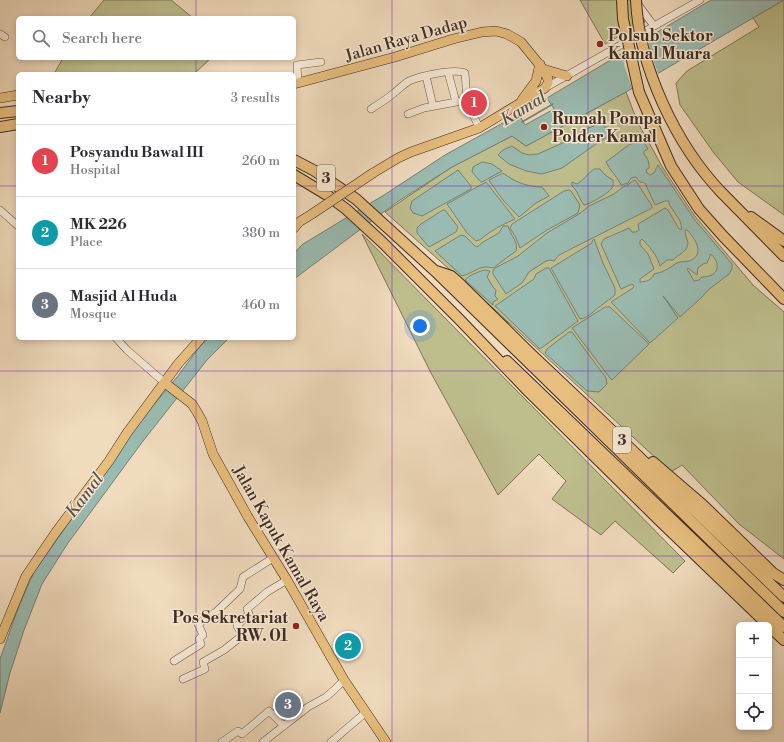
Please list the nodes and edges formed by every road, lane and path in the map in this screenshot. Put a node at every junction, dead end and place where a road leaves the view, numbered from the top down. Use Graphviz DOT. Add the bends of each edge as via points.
graph roads {
  1 [pos="622,0"];
  2 [pos="635,0"];
  3 [pos="700,0"];
  4 [pos="654,26"];
  5 [pos="321,62"];
  6 [pos="541,67"];
  7 [pos="448,72"];
  8 [pos="426,76"];
  9 [pos="567,76"];
  10 [pos="296,84"];
  11 [pos="545,88"];
  12 [pos="16,95"];
  13 [pos="0,98"];
  14 [pos="456,102"];
  15 [pos="468,103"];
  16 [pos="520,103"];
  17 [pos="433,106"];
  18 [pos="371,109"];
  19 [pos="16,111"];
  20 [pos="0,113"];
  21 [pos="408,114"];
  22 [pos="16,124"];
  23 [pos="0,127"];
  24 [pos="478,128"];
  25 [pos="296,161"];
  26 [pos="296,176"];
  27 [pos="722,193"];
  28 [pos="0,210"];
  29 [pos="16,224"];
  30 [pos="296,226"];
  31 [pos="784,241"];
  32 [pos="784,256"];
  33 [pos="435,271"];
  34 [pos="784,299"];
  35 [pos="459,319"];
  36 [pos="118,340"];
  37 [pos="199,340"];
  38 [pos="168,384"];
  39 [pos="603,422"];
  40 [pos="273,558"];
  41 [pos="287,580"];
  42 [pos="784,580"];
  43 [pos="784,597"];
  44 [pos="784,612"];
  45 [pos="766,622"];
  46 [pos="784,627"];
  47 [pos="772,628"];
  48 [pos="0,639"];
  49 [pos="784,640"];
  50 [pos="174,661"];
  51 [pos="183,679"];
  52 [pos="344,680"];
  53 [pos="365,713"];
  54 [pos="284,726"];
  55 [pos="222,742"];
  56 [pos="263,742"];
  57 [pos="331,742"];
  58 [pos="386,742"];
  1 -- 34 [label="highway, bridge" via="623,19 639,92 671,166 699,209"];
  2 -- 4 [label="street"];
  2 -- 27 [label="highway, bridge" via="649,66 666,112 689,153"];
  3 -- 4 [label="street"];
  4 -- 9 [label="street"];
  5 -- 10 [label="street" via="297,65"];
  6 -- 9 [label="main road"];
  6 -- 10 [label="main road, Jalan Raya Dadap" via="521,42 496,31 453,39"];
  6 -- 11 [label="main road" via="548,79"];
  6 -- 16 [label="main road" via="536,81"];
  7 -- 8 [label="street"];
  7 -- 14 [label="street"];
  7 -- 15 [label="street" via="465,74"];
  8 -- 17 [label="street"];
  8 -- 18 [label="street" via="409,81"];
  9 -- 11 [label="street"];
  11 -- 16 [label="main road"];
  12 -- 13 [label="main road"];
  14 -- 15 [label="street"];
  14 -- 17 [label="street"];
  15 -- 24 [label="street"];
  16 -- 24 [label="main road"];
  17 -- 21 [label="street"];
  19 -- 20 [label="highway"];
  22 -- 23 [label="highway"];
  24 -- 30 [label="main road, bridge" via="398,158 373,172"];
  25 -- 33 [label="highway, 3" via="356,199"];
  26 -- 35 [label="highway, 3" via="346,209"];
  27 -- 31 [label="highway"];
  27 -- 32 [label="highway"];
  28 -- 29 [label="street"];
  33 -- 39 [label="highway, 3" via="451,276 459,283"];
  33 -- 44 [label="highway, 3"];
  35 -- 45 [label="highway, 3" via="662,523"];
  35 -- 46 [label="highway, 3" via="527,379"];
  36 -- 38 [label="street"];
  37 -- 38 [label="main road" via="178,364"];
  38 -- 40 [label="main road, Jalan Kapuk Kamal Raya" via="192,404 197,412 213,454"];
  38 -- 48 [label="main road" via="56,532 26,576"];
  39 -- 42 [label="highway" via="680,485 773,573"];
  39 -- 43 [label="highway, 3"];
  40 -- 41 [label="main road, Jalan Kapuk Kamal Raya"];
  40 -- 50 [label="street" via="243,577 240,590 198,624 203,635 199,639 201,644"];
  41 -- 51 [label="street" via="267,592 247,609 249,614 237,626 243,634 224,650 203,662 205,669"];
  41 -- 52 [label="main road, Jalan Kapuk Kamal Raya"];
  47 -- 49 [label="highway, 3"];
  52 -- 53 [label="main road, Jalan Kapuk Kamal Raya"];
  52 -- 54 [label="street" via="326,697 308,706"];
  53 -- 57 [label="street"];
  53 -- 58 [label="main road, Jalan Kapuk Kamal Raya"];
  54 -- 55 [label="street" via="269,711 242,734 238,731"];
  54 -- 56 [label="street"];
}
